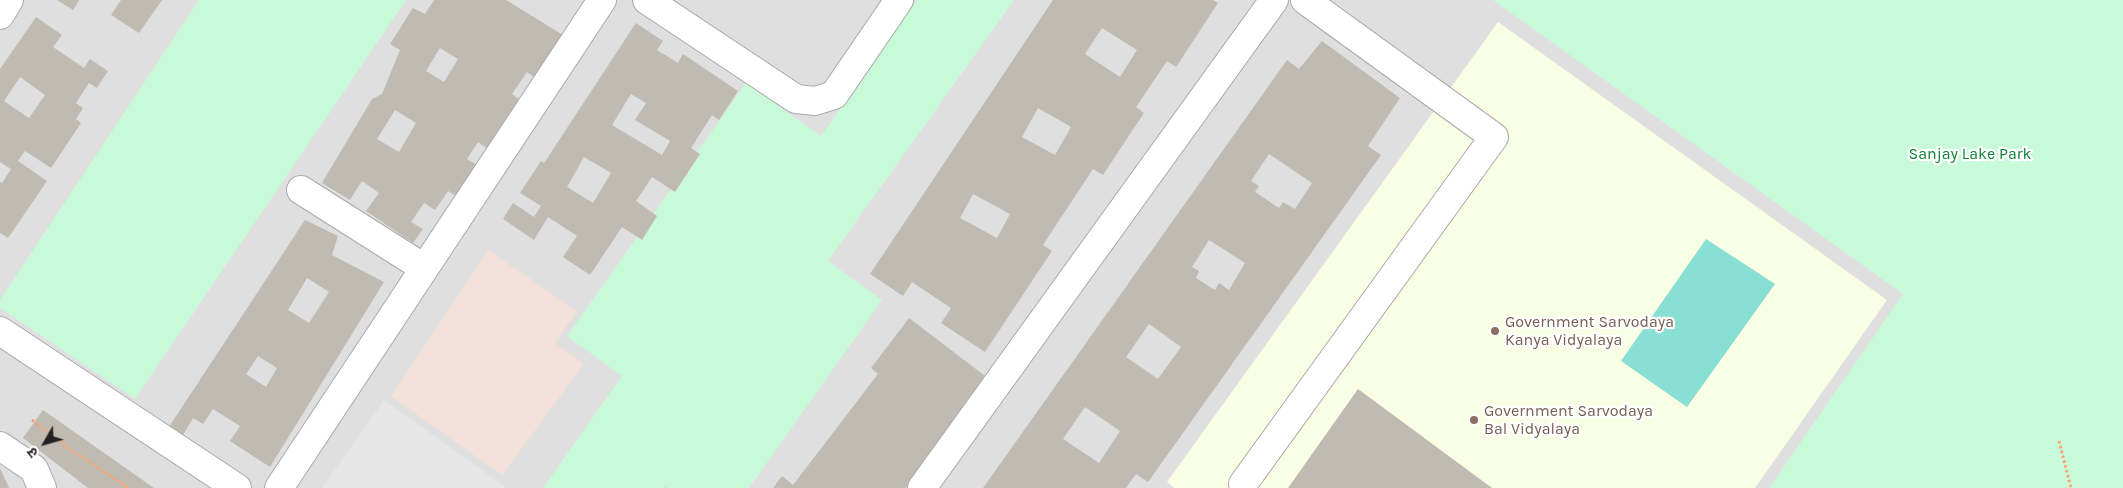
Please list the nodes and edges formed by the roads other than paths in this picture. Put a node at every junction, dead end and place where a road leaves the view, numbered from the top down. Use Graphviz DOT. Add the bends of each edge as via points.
graph roads {
  1 [pos="9,0"];
  2 [pos="602,0"];
  3 [pos="647,0"];
  4 [pos="899,0"];
  5 [pos="1274,0"];
  6 [pos="1306,0"];
  7 [pos="0,15"];
  8 [pos="301,190"];
  9 [pos="424,268"];
  10 [pos="0,331"];
  11 [pos="0,446"];
  12 [pos="1242,484"];
  13 [pos="42,488"];
  14 [pos="237,488"];
  15 [pos="279,488"];
  16 [pos="922,488"];
  1 -- 7 [label="street"];
  2 -- 9 [label="street"];
  3 -- 4 [label="street" via="796,99 815,101 834,95"];
  5 -- 16 [label="street"];
  6 -- 12 [label="street" via="1494,136"];
  8 -- 9 [label="street"];
  9 -- 15 [label="street"];
  10 -- 14 [label="street"];
  11 -- 13 [label="street" via="34,470"];
}
